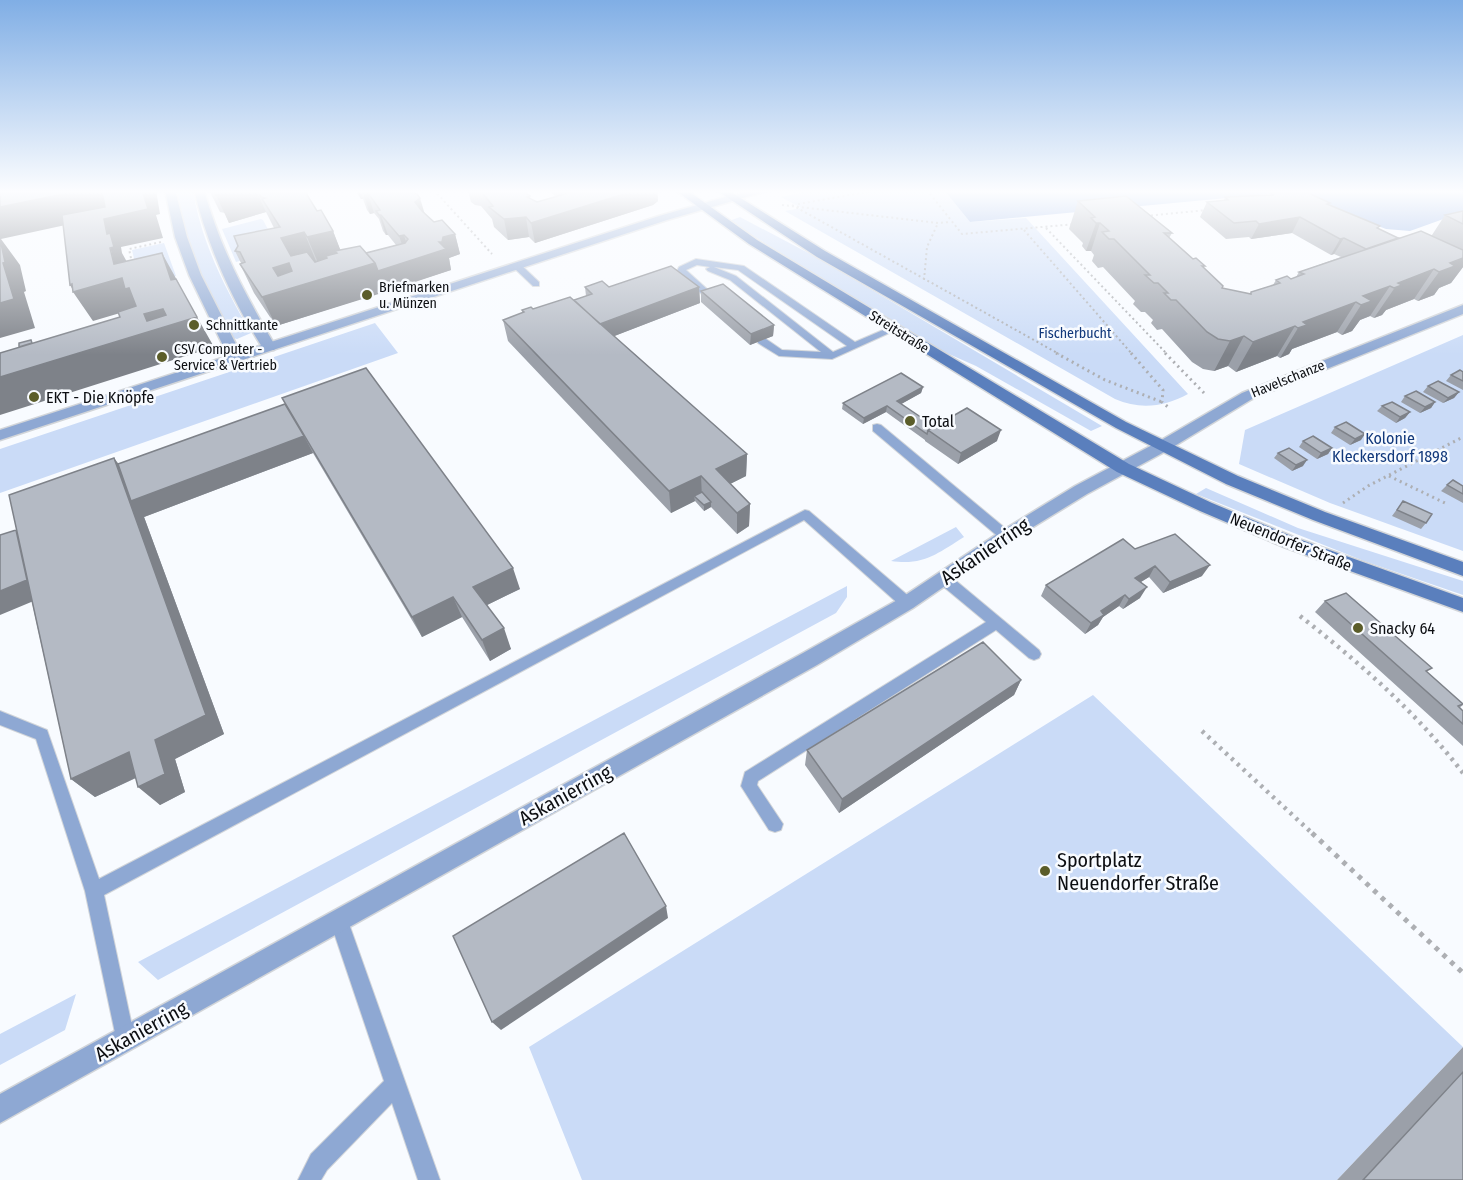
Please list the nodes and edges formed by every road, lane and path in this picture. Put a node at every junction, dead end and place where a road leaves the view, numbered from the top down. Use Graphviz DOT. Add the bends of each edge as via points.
graph roads {
  1 [pos="146,245"];
  2 [pos="184,245"];
  3 [pos="216,245"];
  4 [pos="484,245"];
  5 [pos="582,245"];
  6 [pos="761,245"];
  7 [pos="807,245"];
  8 [pos="863,245"];
  9 [pos="928,245"];
  10 [pos="1037,245"];
  11 [pos="1062,245"];
  12 [pos="498,260"];
  13 [pos="517,266"];
  14 [pos="134,269"];
  15 [pos="711,269"];
  16 [pos="924,280"];
  17 [pos="536,284"];
  18 [pos="712,298"];
  19 [pos="1463,309"];
  20 [pos="893,329"];
  21 [pos="762,341"];
  22 [pos="854,346"];
  23 [pos="270,347"];
  24 [pos="832,356"];
  25 [pos="236,358"];
  26 [pos="1204,393"];
  27 [pos="1162,402"];
  28 [pos="1168,407"];
  29 [pos="877,428"];
  30 [pos="0,435"];
  31 [pos="1463,436"];
  32 [pos="1163,446"];
  33 [pos="1123,468"];
  34 [pos="1388,475"];
  35 [pos="1447,504"];
  36 [pos="1338,506"];
  37 [pos="1006,536"];
  38 [pos="1463,569"];
  39 [pos="944,579"];
  40 [pos="907,603"];
  41 [pos="1463,605"];
  42 [pos="1300,616"];
  43 [pos="997,622"];
  44 [pos="1034,654"];
  45 [pos="0,718"];
  46 [pos="1202,731"];
  47 [pos="1463,773"];
  48 [pos="775,824"];
  49 [pos="94,891"];
  50 [pos="339,921"];
  51 [pos="1463,973"];
  52 [pos="125,1040"];
  53 [pos="396,1084"];
  54 [pos="0,1109"];
  55 [pos="309,1180"];
  56 [pos="429,1180"];
  1 -- 14 [label="path" via="129,249"];
  2 -- 25 [label="street"];
  3 -- 23 [label="street" via="230,279"];
  4 -- 12 [label="path"];
  5 -- 13 [label="street"];
  6 -- 20 [label="main road, Streitstraße"];
  7 -- 32 [label="main road, Streitstraße"];
  8 -- 16 [label="path"];
  9 -- 16 [label="path"];
  10 -- 27 [label="path" via="1162,390"];
  11 -- 26 [label="path"];
  13 -- 17 [label="lane"];
  13 -- 23 [label="street"];
  15 -- 24 [label="lane" via="733,278"];
  16 -- 27 [label="path" via="1105,380"];
  18 -- 22 [label="lane" via="681,273 682,269 696,262 741,268"];
  19 -- 32 [label="street, Havelschanze" via="1247,396"];
  20 -- 22 [label="lane"];
  20 -- 33 [label="main road, Streitstraße"];
  21 -- 24 [label="lane" via="779,353"];
  22 -- 24 [label="lane"];
  23 -- 25 [label="street"];
  25 -- 30 [label="street"];
  27 -- 28 [label="path"];
  29 -- 37 [label="lane"];
  31 -- 34 [label="path"];
  32 -- 33 [label="street, Havelschanze"];
  32 -- 38 [label="main road, Neuendorfer Straße" via="1319,516"];
  33 -- 37 [label="street, Askanierring"];
  33 -- 41 [label="main road, Neuendorfer Straße" via="1258,529"];
  34 -- 35 [label="path"];
  34 -- 36 [label="path"];
  37 -- 39 [label="street, Askanierring"];
  39 -- 40 [label="street, Askanierring"];
  39 -- 43 [label="lane"];
  40 -- 49 [label="lane" via="805,514"];
  40 -- 50 [label="street, Askanierring"];
  42 -- 47 [label="path" via="1411,711"];
  43 -- 44 [label="lane"];
  43 -- 48 [label="lane" via="751,777 749,786"];
  45 -- 49 [label="lane" via="42,735"];
  46 -- 51 [label="path"];
  49 -- 52 [label="lane"];
  50 -- 52 [label="street, Askanierring"];
  50 -- 53 [label="lane"];
  52 -- 54 [label="street, Askanierring"];
  53 -- 55 [label="lane" via="318,1162"];
  53 -- 56 [label="lane"];
}
